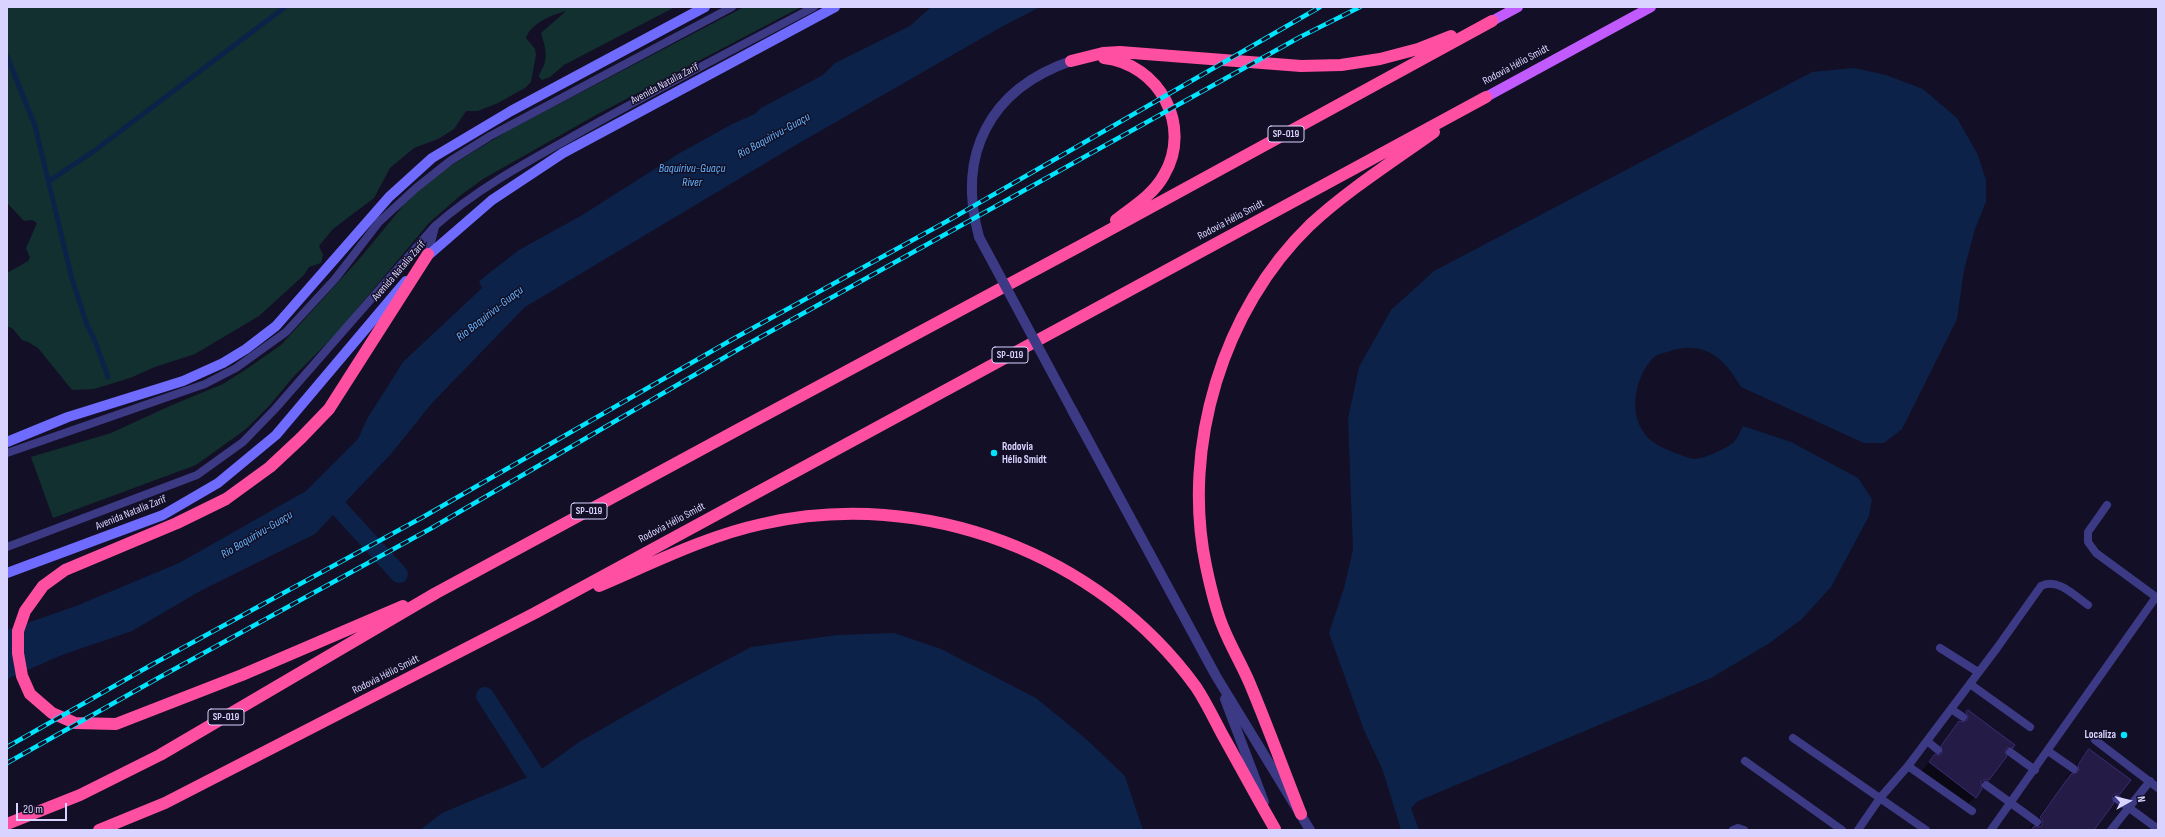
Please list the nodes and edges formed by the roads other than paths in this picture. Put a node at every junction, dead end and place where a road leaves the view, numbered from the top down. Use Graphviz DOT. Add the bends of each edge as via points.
graph roads {
  1 [pos="705,7"];
  2 [pos="732,7"];
  3 [pos="814,7"];
  4 [pos="835,7"];
  5 [pos="1518,7"];
  6 [pos="1651,7"];
  7 [pos="1492,21"];
  8 [pos="1071,61"];
  9 [pos="1486,97"];
  10 [pos="435,226"];
  11 [pos="1080,246"];
  12 [pos="428,254"];
  13 [pos="7,442"];
  14 [pos="7,453"];
  15 [pos="2107,505"];
  16 [pos="7,547"];
  17 [pos="7,573"];
  18 [pos="436,594"];
  19 [pos="2157,598"];
  20 [pos="2088,605"];
  21 [pos="535,613"];
  22 [pos="1940,648"];
  23 [pos="1978,672"];
  24 [pos="1216,676"];
  25 [pos="1970,684"];
  26 [pos="1951,709"];
  27 [pos="1963,717"];
  28 [pos="2030,727"];
  29 [pos="1793,738"];
  30 [pos="2095,740"];
  31 [pos="1927,742"];
  32 [pos="1938,750"];
  33 [pos="2048,751"];
  34 [pos="2010,752"];
  35 [pos="1745,761"];
  36 [pos="1908,766"];
  37 [pos="2074,769"];
  38 [pos="2035,770"];
  39 [pos="2150,781"];
  40 [pos="1986,784"];
  41 [pos="2158,788"];
  42 [pos="1880,798"];
  43 [pos="2116,799"];
  44 [pos="2011,803"];
  45 [pos="2128,808"];
  46 [pos="1972,811"];
  47 [pos="1301,814"];
  48 [pos="2037,822"];
  49 [pos="7,824"];
  50 [pos="2158,829"];
  51 [pos="99,830"];
  52 [pos="1275,830"];
  53 [pos="1310,830"];
  54 [pos="1733,830"];
  55 [pos="1744,830"];
  56 [pos="1842,830"];
  57 [pos="1858,830"];
  58 [pos="1926,830"];
  59 [pos="1991,830"];
  60 [pos="2111,830"];
  1 -- 13 [label="main road" via="511,111 432,158 389,197 276,326 246,349 223,363 183,381 68,417"];
  2 -- 14 [label="lane" via="490,136 450,160 379,222 335,279 286,332 236,368 205,384"];
  3 -- 10 [label="lane" via="629,105 496,180 461,203"];
  4 -- 12 [label="main road, Avenida Natalia Zarif" via="563,153 492,200"];
  5 -- 7 [label="main road, SP-019"];
  6 -- 9 [label="main road, Rodovia Hélio Smidt / SP-019"];
  7 -- 8 [label="highway" via="1418,49 1380,59 1341,65 1301,66 1120,52 1103,53"];
  7 -- 11 [label="highway, SP-019"];
  8 -- 11 [label="highway" via="1105,58 1123,62 1139,70 1149,77 1164,95 1173,118 1174,132 1171,160 1158,185 1149,195"];
  8 -- 24 [label="street, bridge" via="1050,68 1019,88 998,110 986,128 977,149 970,193 978,237"];
  9 -- 21 [label="highway, Rodovia Hélio Smidt / SP-019"];
  9 -- 47 [label="highway" via="1348,192 1309,226 1275,265 1241,319 1217,377 1202,438 1199,502 1205,565 1223,626 1250,683"];
  10 -- 12 [label="lane"];
  10 -- 16 [label="lane" via="243,442 197,475"];
  11 -- 18 [label="highway, SP-019"];
  12 -- 17 [label="main road, Avenida Natalia Zarif" via="276,436 218,483 163,515"];
  12 -- 18 [label="highway" via="329,409 301,438 270,467 226,499 177,524 65,570 43,586 25,611 18,631 18,653 22,676 30,694 52,713 75,723 116,724 242,675"];
  15 -- 19 [label="lane" via="2090,526 2087,536 2089,545 2096,553"];
  18 -- 49 [label="highway, SP-019" via="160,755 80,795"];
  19 -- 33 [label="lane"];
  20 -- 23 [label="lane" via="2057,584 2046,583 2041,586"];
  21 -- 51 [label="highway, Rodovia Hélio Smidt / SP-019" via="165,803"];
  21 -- 52 [label="highway" via="695,545 762,524 839,514 901,515 970,529 1036,554 1090,585 1151,634 1197,688"];
  22 -- 23 [label="lane"];
  23 -- 25 [label="lane"];
  24 -- 47 [label="street"];
  24 -- 52 [label="street"];
  25 -- 26 [label="lane"];
  25 -- 28 [label="lane"];
  26 -- 27 [label="lane"];
  26 -- 31 [label="lane"];
  29 -- 42 [label="lane"];
  30 -- 39 [label="lane"];
  31 -- 32 [label="lane"];
  31 -- 36 [label="lane"];
  33 -- 37 [label="lane"];
  33 -- 38 [label="lane"];
  34 -- 38 [label="lane"];
  35 -- 56 [label="lane"];
  36 -- 42 [label="lane"];
  36 -- 46 [label="lane"];
  38 -- 44 [label="lane"];
  39 -- 41 [label="lane"];
  39 -- 45 [label="lane"];
  40 -- 44 [label="lane"];
  42 -- 57 [label="lane"];
  42 -- 58 [label="lane"];
  43 -- 45 [label="lane"];
  44 -- 48 [label="lane"];
  44 -- 59 [label="lane"];
  45 -- 50 [label="lane"];
  45 -- 60 [label="lane"];
  47 -- 53 [label="street"];
  54 -- 55 [label="lane"];
}
